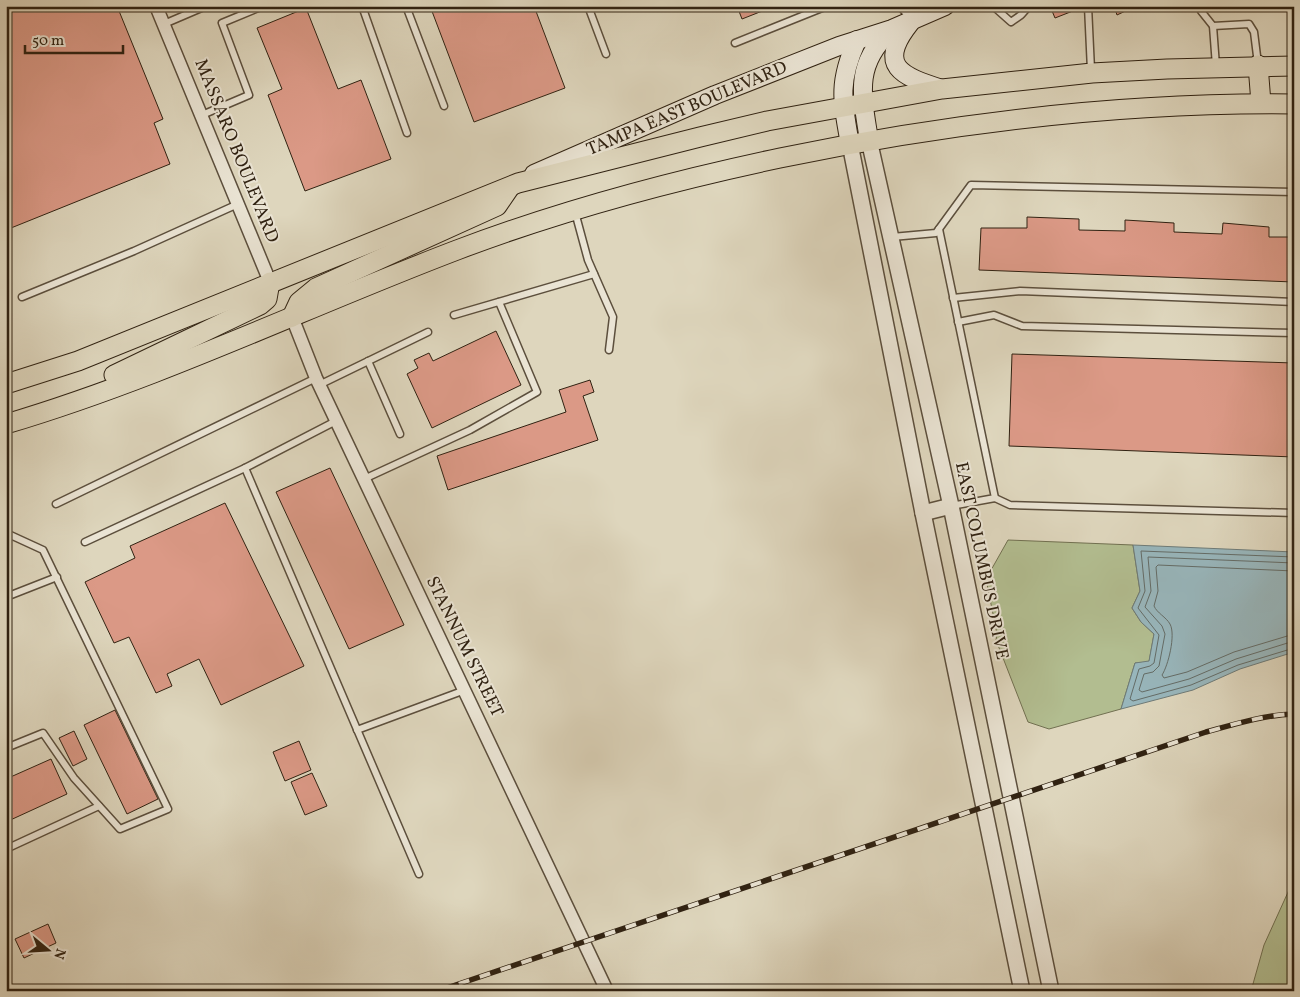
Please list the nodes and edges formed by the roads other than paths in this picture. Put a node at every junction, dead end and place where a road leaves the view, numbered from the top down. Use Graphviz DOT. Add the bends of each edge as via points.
graph roads {
  1 [pos="156,6"];
  2 [pos="206,6"];
  3 [pos="263,6"];
  4 [pos="362,6"];
  5 [pos="406,6"];
  6 [pos="588,6"];
  7 [pos="827,6"];
  8 [pos="900,6"];
  9 [pos="945,6"];
  10 [pos="993,6"];
  11 [pos="1029,6"];
  12 [pos="1088,6"];
  13 [pos="1201,6"];
  14 [pos="912,20"];
  15 [pos="164,24"];
  16 [pos="1214,26"];
  17 [pos="892,29"];
  18 [pos="857,40"];
  19 [pos="735,44"];
  20 [pos="606,54"];
  21 [pos="1258,65"];
  22 [pos="1294,66"];
  23 [pos="1216,67"];
  24 [pos="1092,73"];
  25 [pos="942,89"];
  26 [pos="1261,103"];
  27 [pos="863,104"];
  28 [pos="1294,104"];
  29 [pos="444,106"];
  30 [pos="843,107"];
  31 [pos="202,115"];
  32 [pos="407,133"];
  33 [pos="869,140"];
  34 [pos="850,144"];
  35 [pos="515,184"];
  36 [pos="1294,192"];
  37 [pos="239,204"];
  38 [pos="574,211"];
  39 [pos="939,229"];
  40 [pos="891,238"];
  41 [pos="594,274"];
  42 [pos="270,282"];
  43 [pos="22,298"];
  44 [pos="953,298"];
  45 [pos="499,302"];
  46 [pos="1294,302"];
  47 [pos="454,315"];
  48 [pos="292,317"];
  49 [pos="958,322"];
  50 [pos="428,332"];
  51 [pos="1294,333"];
  52 [pos="609,350"];
  53 [pos="368,361"];
  54 [pos="317,382"];
  55 [pos="6,384"];
  56 [pos="71,404"];
  57 [pos="336,421"];
  58 [pos="6,424"];
  59 [pos="400,434"];
  60 [pos="245,468"];
  61 [pos="364,479"];
  62 [pos="995,498"];
  63 [pos="56,504"];
  64 [pos="951,506"];
  65 [pos="923,512"];
  66 [pos="1294,513"];
  67 [pos="6,533"];
  68 [pos="85,542"];
  69 [pos="56,577"];
  70 [pos="6,597"];
  71 [pos="465,690"];
  72 [pos="358,730"];
  73 [pos="6,748"];
  74 [pos="99,806"];
  75 [pos="6,848"];
  76 [pos="419,874"];
  77 [pos="607,991"];
  78 [pos="1022,991"];
  79 [pos="1051,991"];
  1 -- 15 [label="street, MASSARO BOULEVARD"];
  2 -- 15 [label="lane"];
  3 -- 31 [label="lane" via="222,22 249,95"];
  4 -- 32 [label="lane"];
  5 -- 29 [label="lane"];
  6 -- 20 [label="lane"];
  7 -- 19 [label="lane"];
  8 -- 14 [label="lane"];
  9 -- 14 [label="main road, TAMPA EAST BOULEVARD"];
  10 -- 11 [label="lane" via="1011,22"];
  12 -- 24 [label="lane"];
  13 -- 16 [label="lane" via="1201,11"];
  14 -- 17 [label="main road, TAMPA EAST BOULEVARD"];
  14 -- 25 [label="main road" via="899,36 894,61 910,79"];
  15 -- 31 [label="street, MASSARO BOULEVARD"];
  16 -- 21 [label="lane" via="1249,24 1254,32"];
  16 -- 23 [label="lane"];
  17 -- 18 [label="main road, TAMPA EAST BOULEVARD"];
  17 -- 27 [label="main road, TAMPA EAST BOULEVARD" via="875,46 866,64"];
  18 -- 30 [label="main road" via="844,71"];
  18 -- 35 [label="main road, TAMPA EAST BOULEVARD" via="715,96"];
  21 -- 22 [label="main road"];
  21 -- 23 [label="main road"];
  21 -- 26 [label="main road"];
  23 -- 24 [label="main road"];
  24 -- 25 [label="main road"];
  25 -- 27 [label="main road"];
  26 -- 28 [label="main road"];
  26 -- 33 [label="main road" via="1088,111"];
  27 -- 30 [label="main road"];
  27 -- 33 [label="main road, TAMPA EAST BOULEVARD"];
  30 -- 34 [label="main road"];
  30 -- 35 [label="main road" via="700,137"];
  31 -- 37 [label="street, MASSARO BOULEVARD"];
  33 -- 34 [label="main road"];
  33 -- 40 [label="street, EAST COLUMBUS DRIVE"];
  34 -- 38 [label="main road" via="677,181"];
  34 -- 65 [label="street"];
  35 -- 42 [label="main road"];
  35 -- 48 [label="main road" via="497,206 316,288 299,302"];
  36 -- 39 [label="lane" via="972,186"];
  37 -- 42 [label="street, MASSARO BOULEVARD"];
  37 -- 43 [label="lane"];
  38 -- 41 [label="lane"];
  38 -- 48 [label="main road" via="459,249"];
  39 -- 40 [label="lane" via="936,233"];
  39 -- 44 [label="lane"];
  40 -- 64 [label="street, EAST COLUMBUS DRIVE"];
  41 -- 45 [label="lane"];
  41 -- 52 [label="lane" via="613,317"];
  42 -- 55 [label="main road" via="78,361"];
  42 -- 56 [label="main road" via="267,299 260,305 81,390"];
  44 -- 46 [label="lane" via="1020,291"];
  44 -- 49 [label="lane"];
  45 -- 47 [label="lane"];
  45 -- 61 [label="lane" via="537,392 470,430"];
  48 -- 54 [label="street, STANNUM STREET"];
  48 -- 56 [label="main road"];
  49 -- 51 [label="lane" via="994,315 1022,326"];
  49 -- 62 [label="lane"];
  50 -- 53 [label="lane"];
  53 -- 54 [label="lane"];
  53 -- 59 [label="lane"];
  54 -- 57 [label="street, STANNUM STREET"];
  54 -- 63 [label="lane"];
  56 -- 58 [label="main road"];
  57 -- 60 [label="lane"];
  57 -- 61 [label="street, STANNUM STREET"];
  60 -- 68 [label="lane"];
  60 -- 72 [label="lane"];
  61 -- 71 [label="street, STANNUM STREET"];
  62 -- 64 [label="lane"];
  62 -- 66 [label="lane" via="1010,505"];
  64 -- 65 [label="street"];
  64 -- 79 [label="street, EAST COLUMBUS DRIVE"];
  65 -- 78 [label="street"];
  67 -- 69 [label="lane" via="43,550"];
  69 -- 70 [label="lane"];
  69 -- 74 [label="lane" via="168,809 120,829"];
  71 -- 72 [label="lane"];
  71 -- 77 [label="street, STANNUM STREET"];
  72 -- 76 [label="lane"];
  73 -- 74 [label="lane" via="43,732 74,778"];
  74 -- 75 [label="lane"];
}
